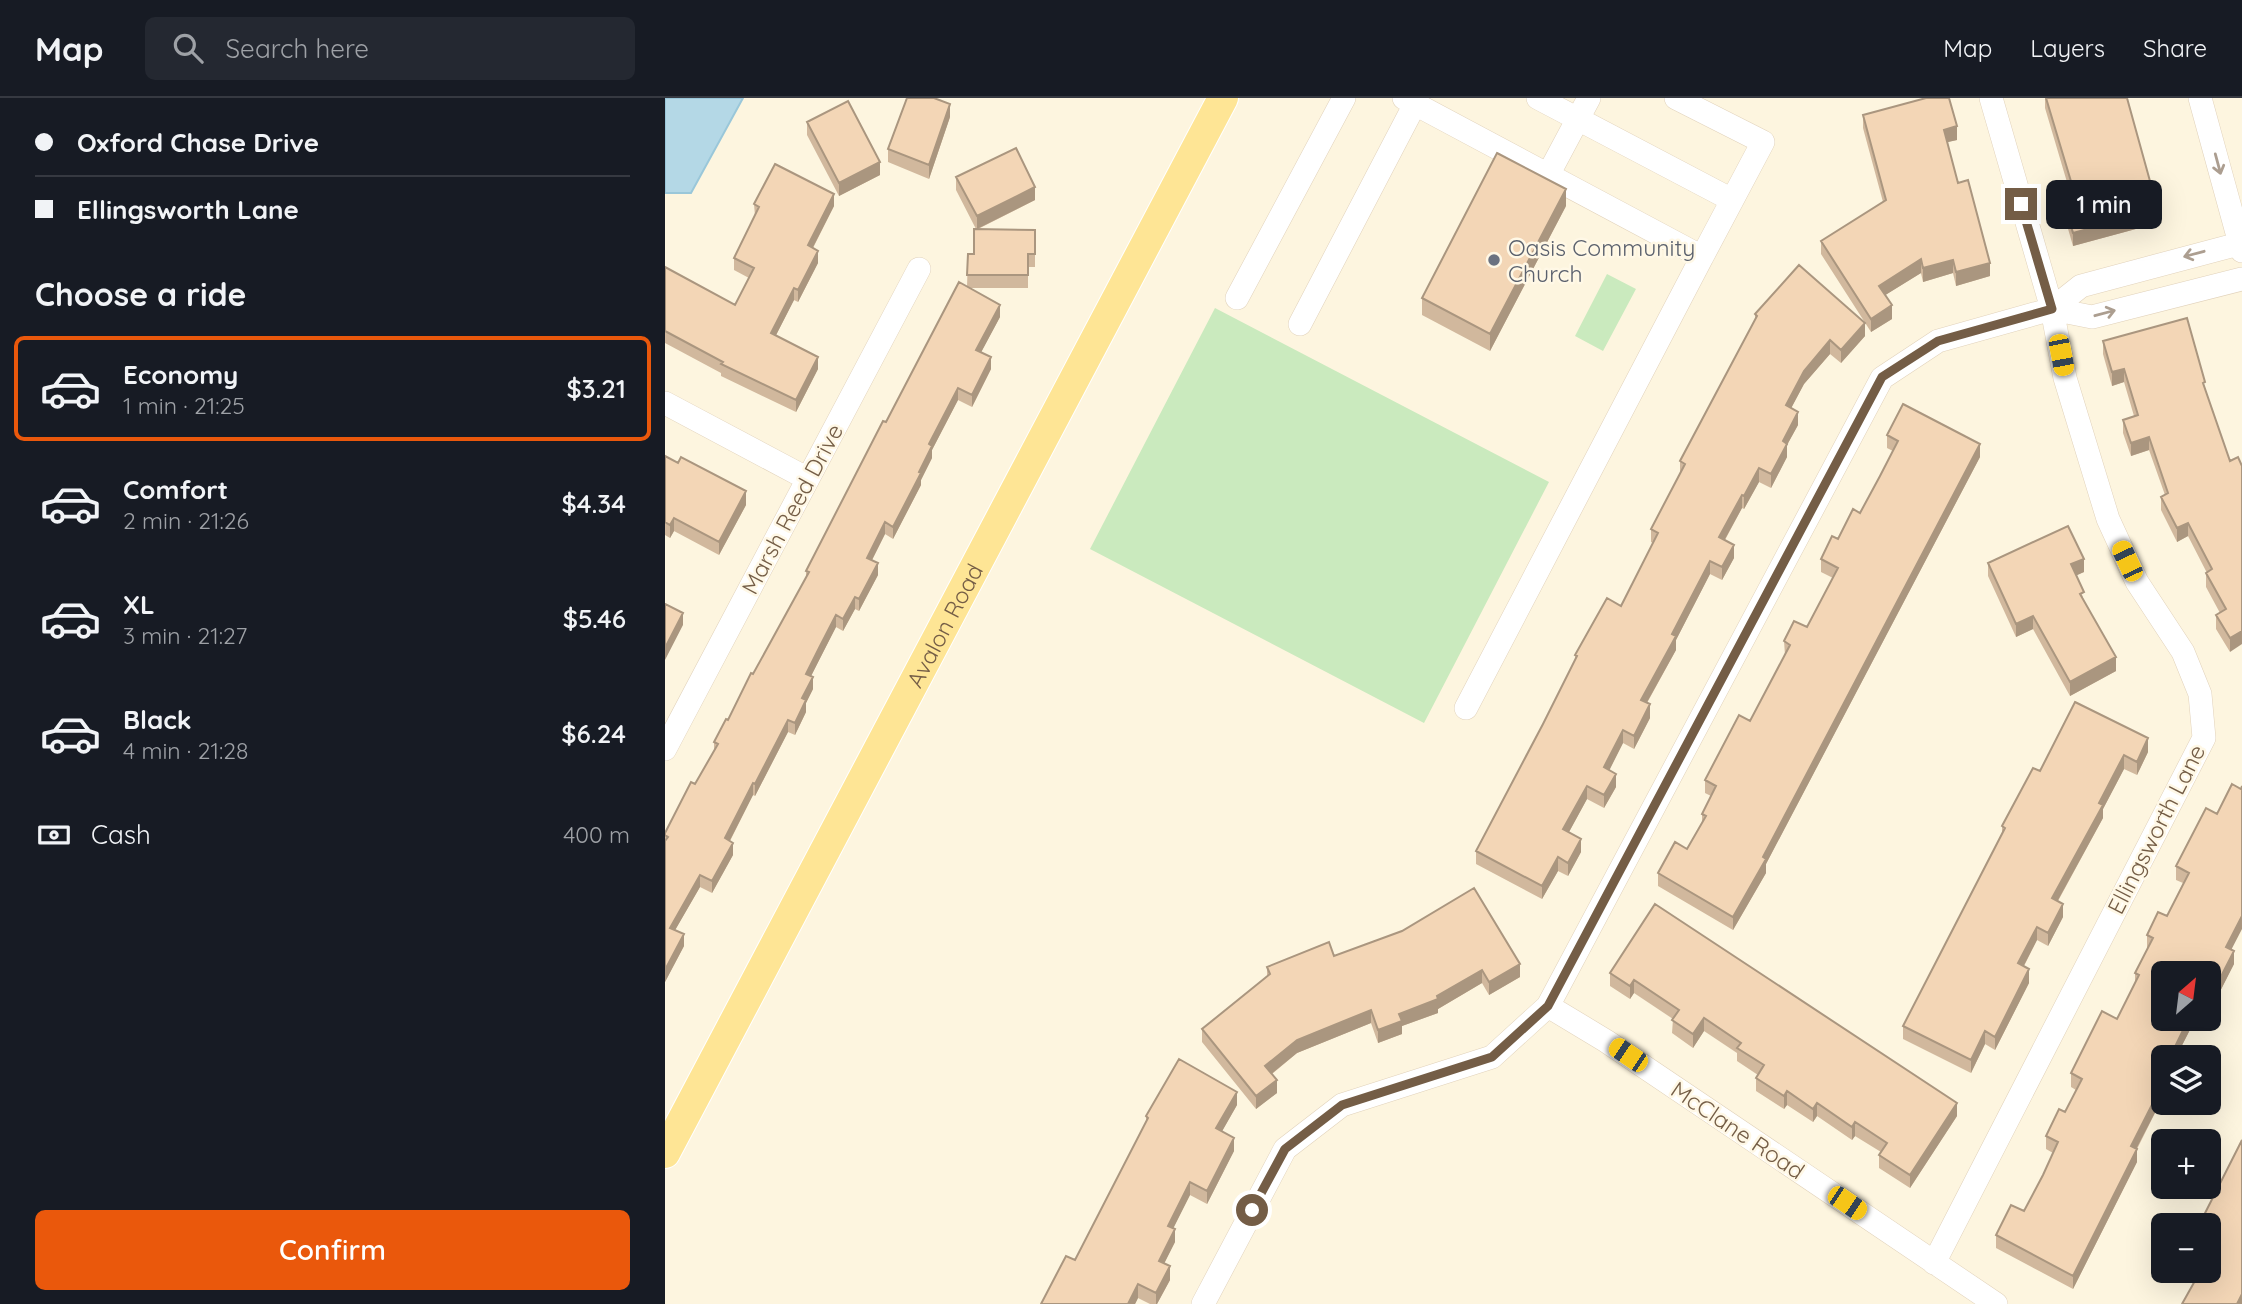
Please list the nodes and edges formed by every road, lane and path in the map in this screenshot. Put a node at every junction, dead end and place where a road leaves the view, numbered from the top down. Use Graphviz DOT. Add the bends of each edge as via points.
graph roads {
  1 [pos="1223,98"];
  2 [pos="1344,98"];
  3 [pos="1538,98"];
  4 [pos="1589,98"];
  5 [pos="1676,98"];
  6 [pos="1991,98"];
  7 [pos="2200,98"];
  8 [pos="1409,101"];
  9 [pos="1577,119"];
  10 [pos="1548,175"];
  11 [pos="1732,200"];
  12 [pos="2241,246"];
  13 [pos="1702,257"];
  14 [pos="2149,267"];
  15 [pos="919,269"];
  16 [pos="2242,279"];
  17 [pos="1237,298"];
  18 [pos="2159,300"];
  19 [pos="2052,309"];
  20 [pos="1300,324"];
  21 [pos="665,403"];
  22 [pos="808,479"];
  23 [pos="1466,708"];
  24 [pos="666,744"];
  25 [pos="1548,1006"];
  26 [pos="665,1153"];
  27 [pos="1934,1262"];
  28 [pos="1203,1304"];
  29 [pos="1996,1304"];
  1 -- 26 [label="main road, Avalon Road"];
  2 -- 17 [label="street"];
  3 -- 9 [label="street"];
  4 -- 9 [label="street"];
  5 -- 11 [label="street" via="1763,142"];
  6 -- 19 [label="street, Ellingsworth Lane"];
  7 -- 12 [label="street, one-way"];
  8 -- 10 [label="street"];
  8 -- 20 [label="street"];
  9 -- 10 [label="street"];
  9 -- 11 [label="street"];
  10 -- 13 [label="street"];
  11 -- 13 [label="street"];
  12 -- 14 [label="street, one-way"];
  13 -- 23 [label="street"];
  14 -- 18 [label="street"];
  14 -- 19 [label="street" via="2081,286"];
  15 -- 22 [label="street, Marsh Reed Drive"];
  16 -- 18 [label="street"];
  19 -- 18 [label="street, one-way" via="2092,317"];
  19 -- 25 [label="street" via="1938,341 1882,377"];
  19 -- 27 [label="street, Ellingsworth Lane" via="2065,378 2108,519 2137,582 2183,652 2200,694 2204,738"];
  21 -- 22 [label="street"];
  22 -- 24 [label="street, Marsh Reed Drive"];
  25 -- 27 [label="street, McClane Road"];
  25 -- 28 [label="street" via="1492,1057 1342,1105 1285,1149"];
  27 -- 29 [label="street, McClane Road"];
}
